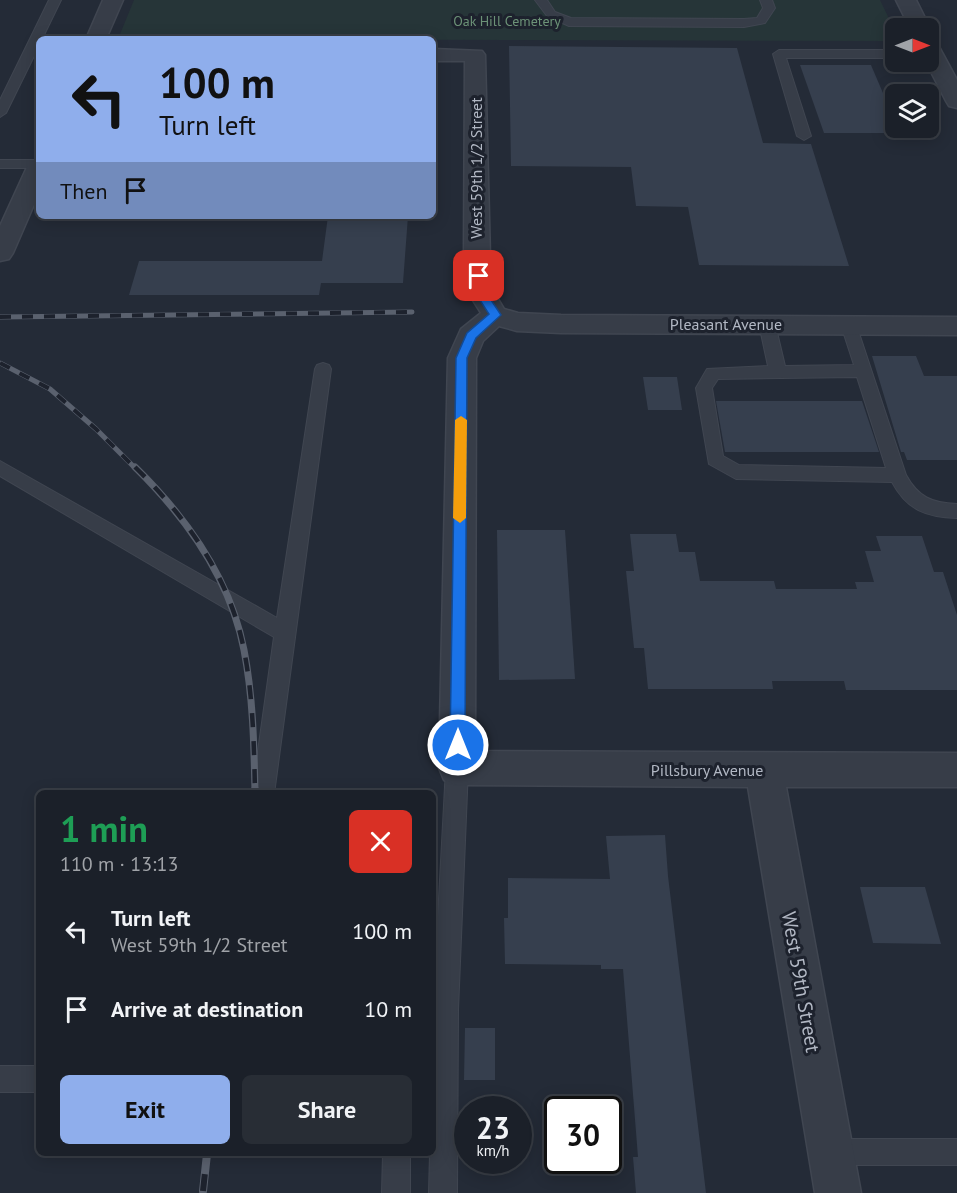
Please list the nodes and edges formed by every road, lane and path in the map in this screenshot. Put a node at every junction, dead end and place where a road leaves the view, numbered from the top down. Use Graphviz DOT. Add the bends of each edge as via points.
graph roads {
  1 [pos="55,0"];
  2 [pos="113,0"];
  3 [pos="542,0"];
  4 [pos="766,0"];
  5 [pos="906,0"];
  6 [pos="915,18"];
  7 [pos="41,36"];
  8 [pos="97,36"];
  9 [pos="36,48"];
  10 [pos="885,54"];
  11 [pos="436,55"];
  12 [pos="939,62"];
  13 [pos="957,101"];
  14 [pos="0,113"];
  15 [pos="804,136"];
  16 [pos="0,164"];
  17 [pos="36,166"];
  18 [pos="36,173"];
  19 [pos="0,253"];
  20 [pos="495,315"];
  21 [pos="766,324"];
  22 [pos="849,325"];
  23 [pos="957,326"];
  24 [pos="323,369"];
  25 [pos="863,371"];
  26 [pos="778,372"];
  27 [pos="0,468"];
  28 [pos="897,475"];
  29 [pos="957,511"];
  30 [pos="285,633"];
  31 [pos="457,768"];
  32 [pos="764,770"];
  33 [pos="957,770"];
  34 [pos="264,790"];
  35 [pos="0,1079"];
  36 [pos="36,1079"];
  37 [pos="831,1152"];
  38 [pos="957,1152"];
  39 [pos="397,1156"];
  40 [pos="396,1193"];
  41 [pos="443,1193"];
  42 [pos="838,1193"];
  1 -- 7 [label="lane"];
  2 -- 8 [label="street"];
  3 -- 4 [label="lane" via="550,14 569,22 732,23 761,21 769,8"];
  5 -- 6 [label="street"];
  9 -- 14 [label="lane"];
  10 -- 15 [label="lane" via="779,54"];
  11 -- 20 [label="street, West 59th 1/2 Street" via="476,55 477,258 482,294"];
  12 -- 13 [label="street"];
  16 -- 17 [label="lane"];
  18 -- 19 [label="street"];
  20 -- 21 [label="street, Pleasant Avenue" via="517,322 561,324"];
  20 -- 31 [label="street" via="471,336 462,358"];
  21 -- 22 [label="street, Pleasant Avenue"];
  21 -- 26 [label="lane"];
  22 -- 23 [label="street, Pleasant Avenue"];
  22 -- 25 [label="lane"];
  24 -- 30 [label="lane"];
  25 -- 26 [label="lane"];
  25 -- 28 [label="lane"];
  26 -- 28 [label="lane" via="713,374 704,388 715,459 736,472"];
  27 -- 30 [label="lane"];
  28 -- 29 [label="lane" via="919,506"];
  30 -- 34 [label="lane"];
  31 -- 32 [label="street, Pillsbury Avenue"];
  31 -- 41 [label="lane" via="445,1010"];
  32 -- 33 [label="street, Pillsbury Avenue"];
  32 -- 37 [label="street, West 59th Street"];
  35 -- 36 [label="lane"];
  37 -- 38 [label="lane"];
  37 -- 42 [label="street, West 59th Street"];
  39 -- 40 [label="lane"];
}
